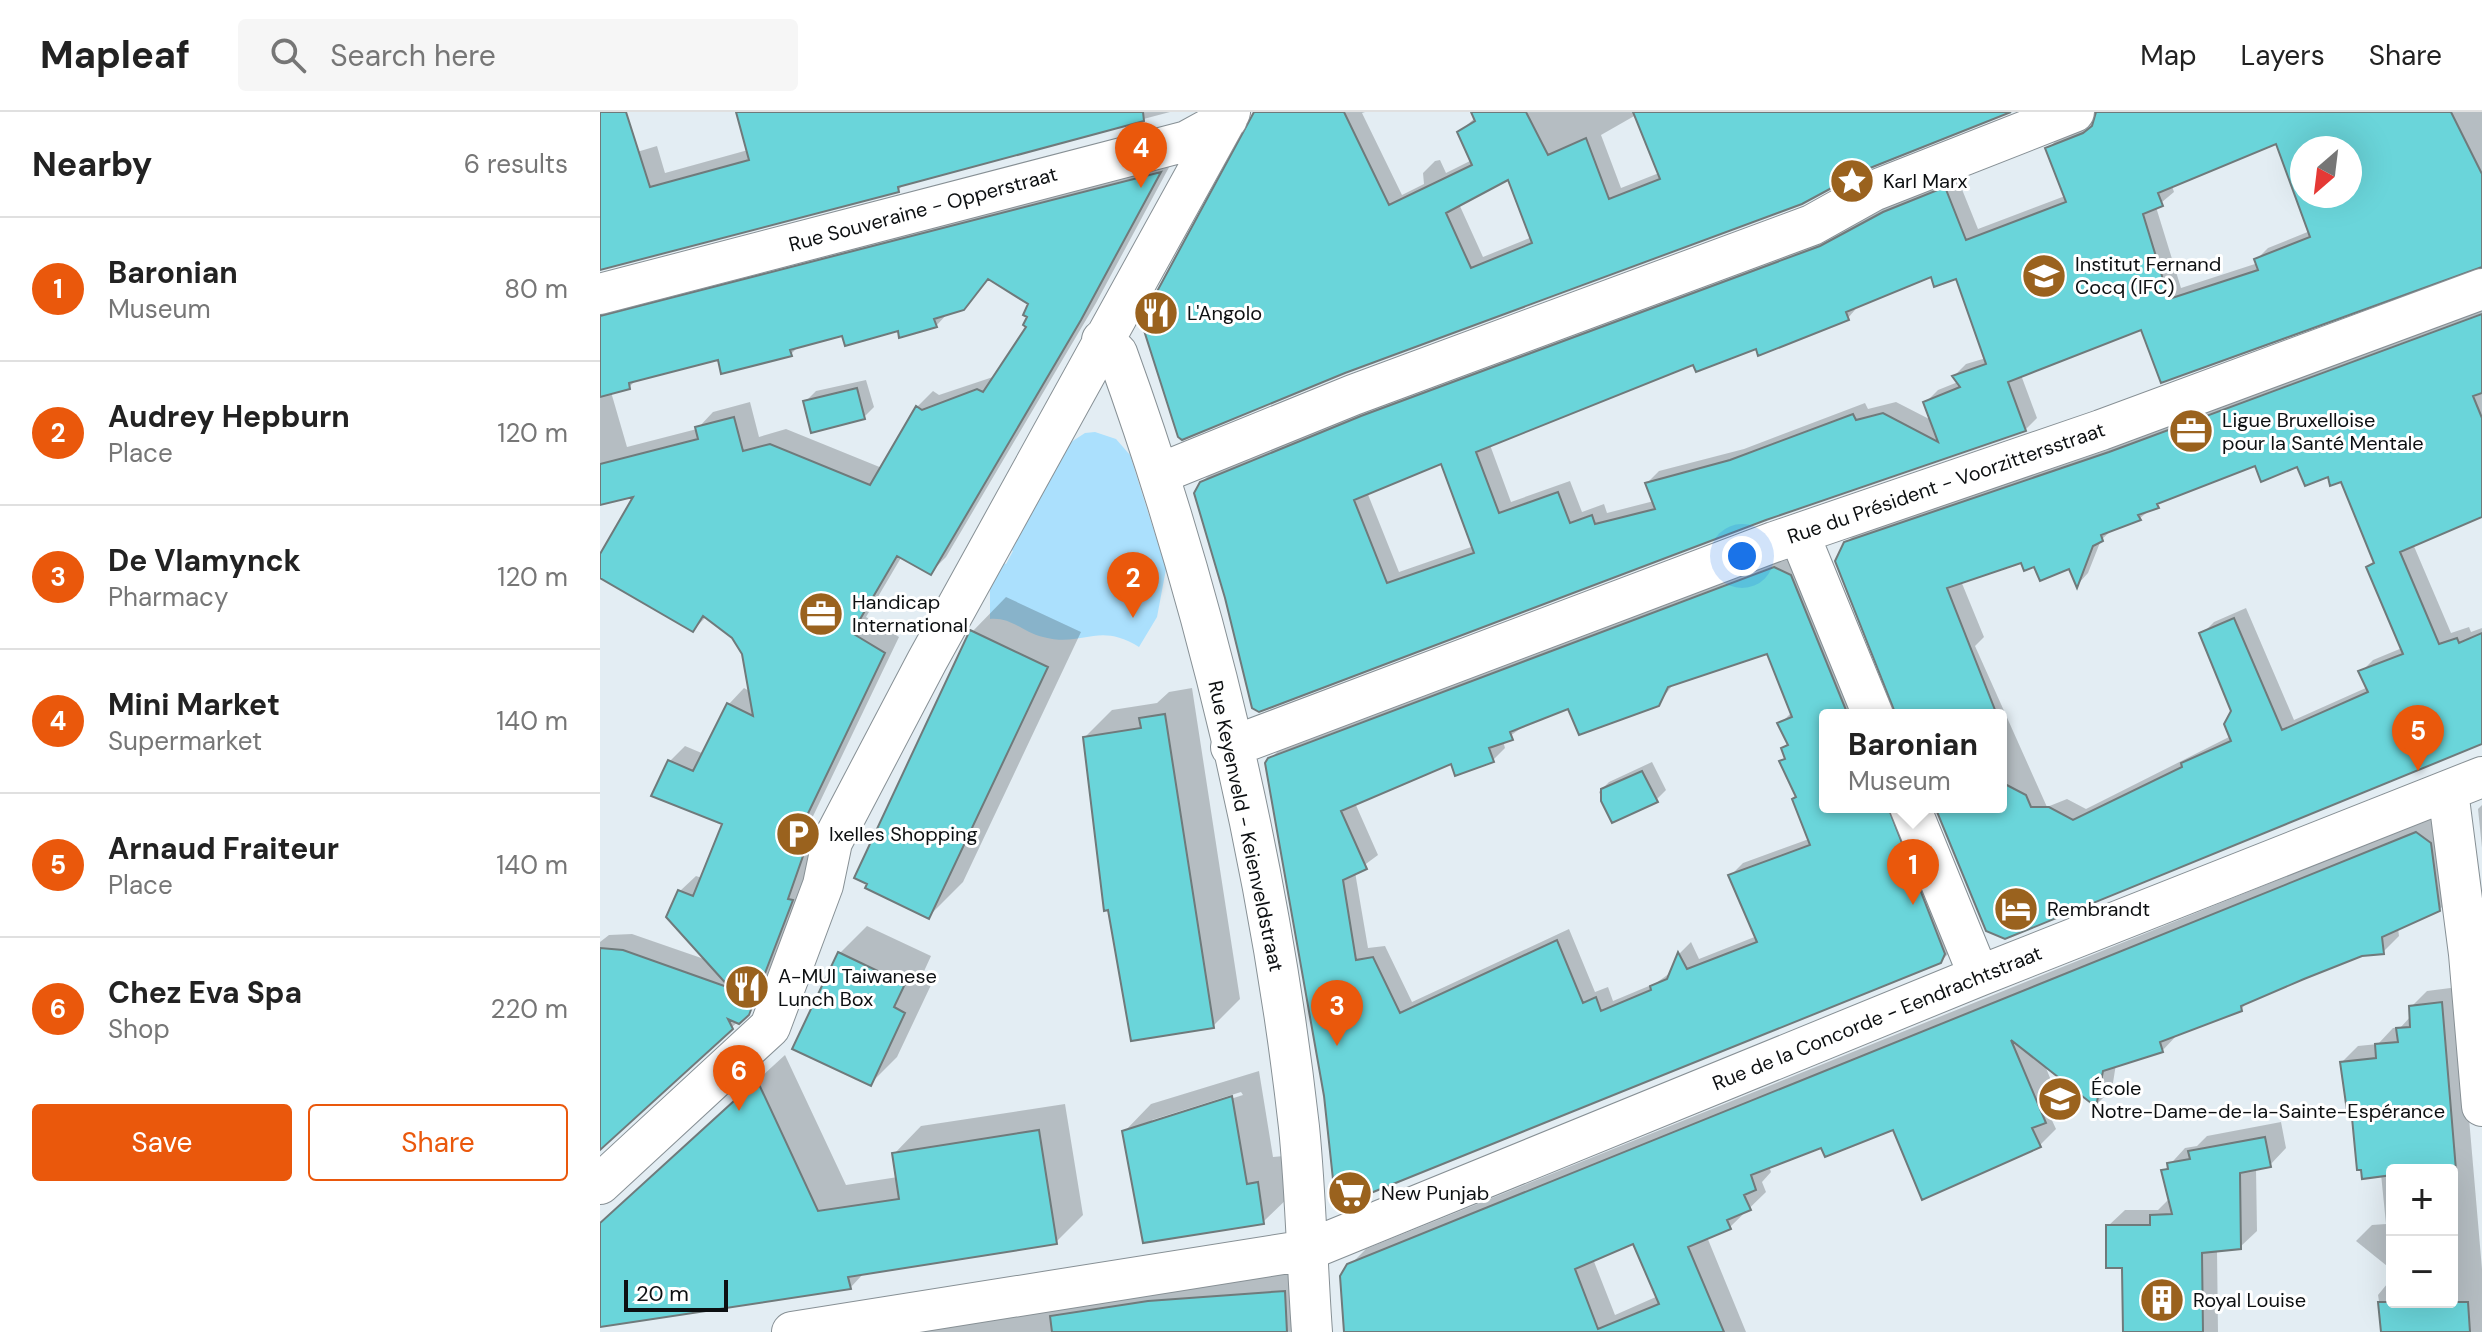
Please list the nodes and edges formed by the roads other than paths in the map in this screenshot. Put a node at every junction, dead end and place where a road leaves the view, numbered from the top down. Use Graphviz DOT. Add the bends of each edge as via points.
graph roads {
  1 [pos="2074,112"];
  2 [pos="1232,115"];
  3 [pos="2482,289"];
  4 [pos="600,294"];
  5 [pos="1102,340"];
  6 [pos="1161,473"];
  7 [pos="1799,534"];
  8 [pos="1871,709"];
  9 [pos="1231,747"];
  10 [pos="2465,784"];
  11 [pos="1912,813"];
  12 [pos="1979,976"];
  13 [pos="2482,1106"];
  14 [pos="600,1184"];
  15 [pos="1308,1250"];
  16 [pos="792,1332"];
  17 [pos="1312,1332"];
  1 -- 6 [label="street" via="1873,191 1812,225 1353,395"];
  2 -- 4 [label="street, Rue Souveraine - Opperstraat" via="1187,141"];
  2 -- 5 [label="street"];
  3 -- 7 [label="street, Rue du Président - Voorzittersstraat" via="2101,430"];
  5 -- 6 [label="street, Rue Keyenveld - Keienveldstraat" via="1117,353"];
  5 -- 14 [label="street" via="832,842 823,885 770,1027"];
  6 -- 9 [label="street, Rue Keyenveld - Keienveldstraat"];
  7 -- 8 [label="street"];
  7 -- 9 [label="street, Rue du Président - Voorzittersstraat"];
  9 -- 15 [label="street, Rue Keyenveld - Keienveldstraat" via="1277,972 1298,1124"];
  10 -- 12 [label="street, Rue de la Concorde - Eendrachtstraat"];
  10 -- 13 [label="street" via="2469,954"];
  11 -- 12 [label="street"];
  12 -- 15 [label="street, Rue de la Concorde - Eendrachtstraat"];
  15 -- 16 [label="street, Rue de la Concorde - Eendrachtstraat"];
  15 -- 17 [label="street, Rue Keyenveld - Keienveldstraat"];
}
